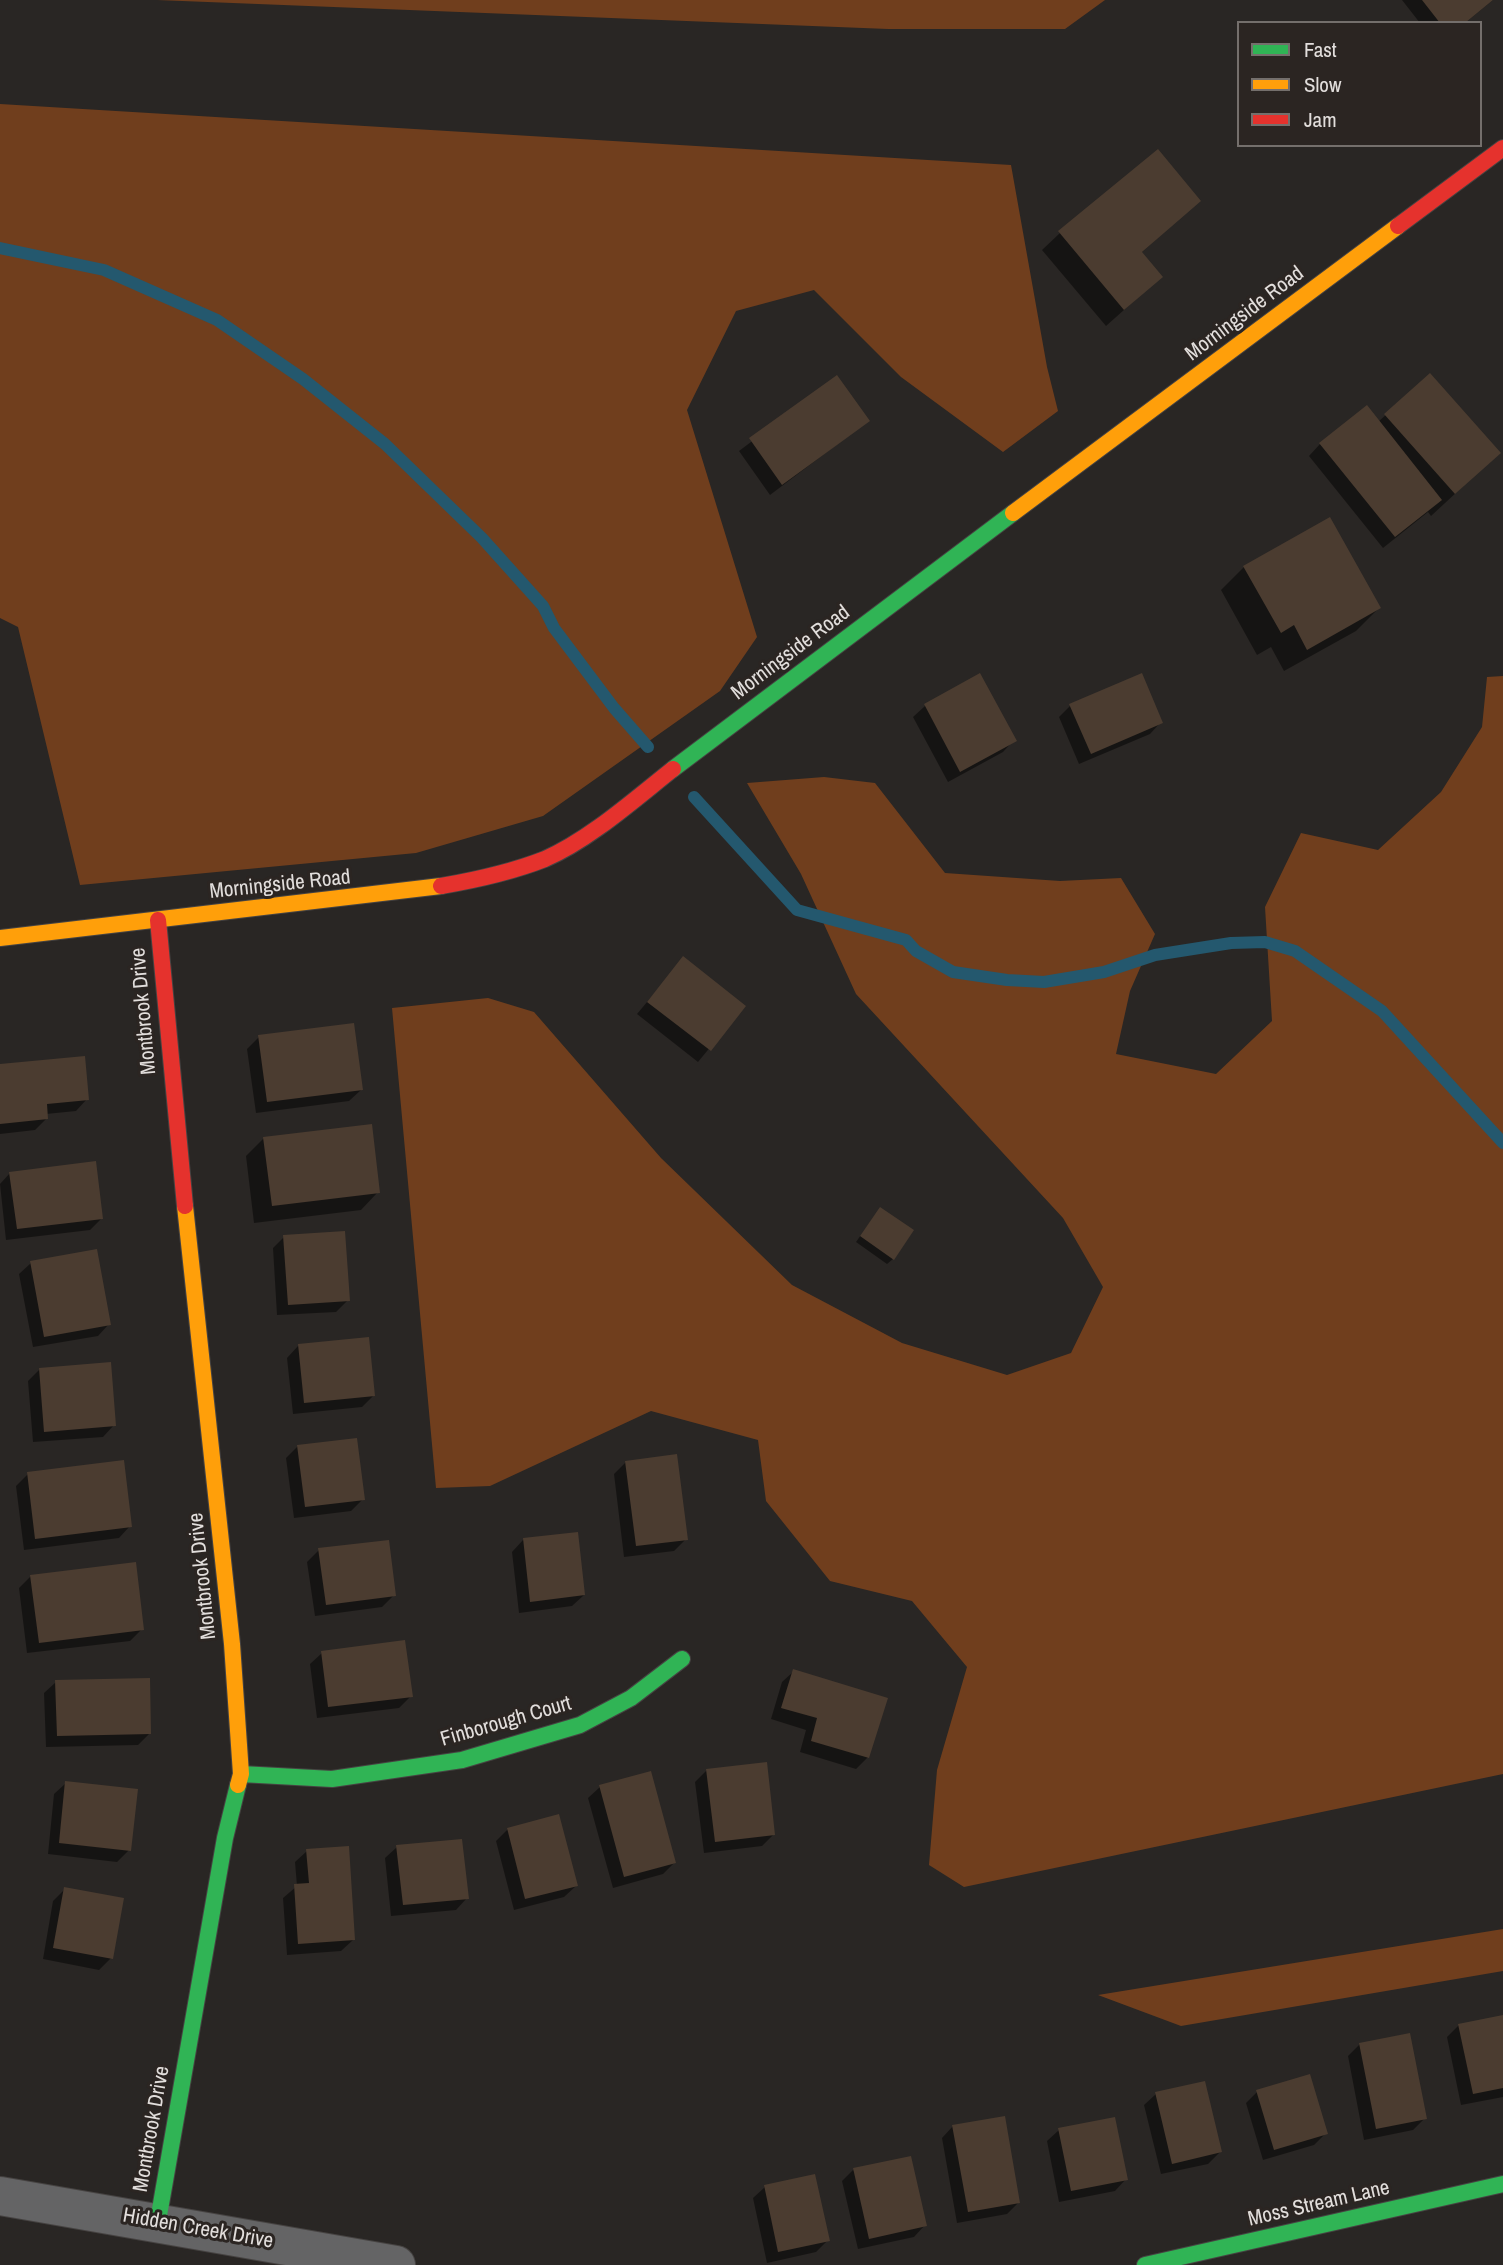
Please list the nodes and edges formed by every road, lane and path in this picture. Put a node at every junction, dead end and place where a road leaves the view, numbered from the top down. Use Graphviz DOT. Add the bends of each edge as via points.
graph roads {
  1 [pos="1503,148"];
  2 [pos="158,920"];
  3 [pos="0,937"];
  4 [pos="682,1659"];
  5 [pos="241,1774"];
  6 [pos="1503,2184"];
  7 [pos="0,2196"];
  8 [pos="158,2221"];
  9 [pos="396,2265"];
  10 [pos="1144,2265"];
  1 -- 2 [label="street, Morningside Road" via="566,848 476,880"];
  2 -- 3 [label="street, Morningside Road"];
  2 -- 5 [label="street, Montbrook Drive" via="198,1347 232,1644"];
  4 -- 5 [label="street, Finborough Court" via="631,1698 580,1725 462,1760 331,1779"];
  5 -- 8 [label="street, Montbrook Drive" via="225,1838"];
  6 -- 10 [label="street, Moss Stream Lane"];
  7 -- 8 [label="street, Hidden Creek Drive"];
  8 -- 9 [label="street, Hidden Creek Drive"];
}
